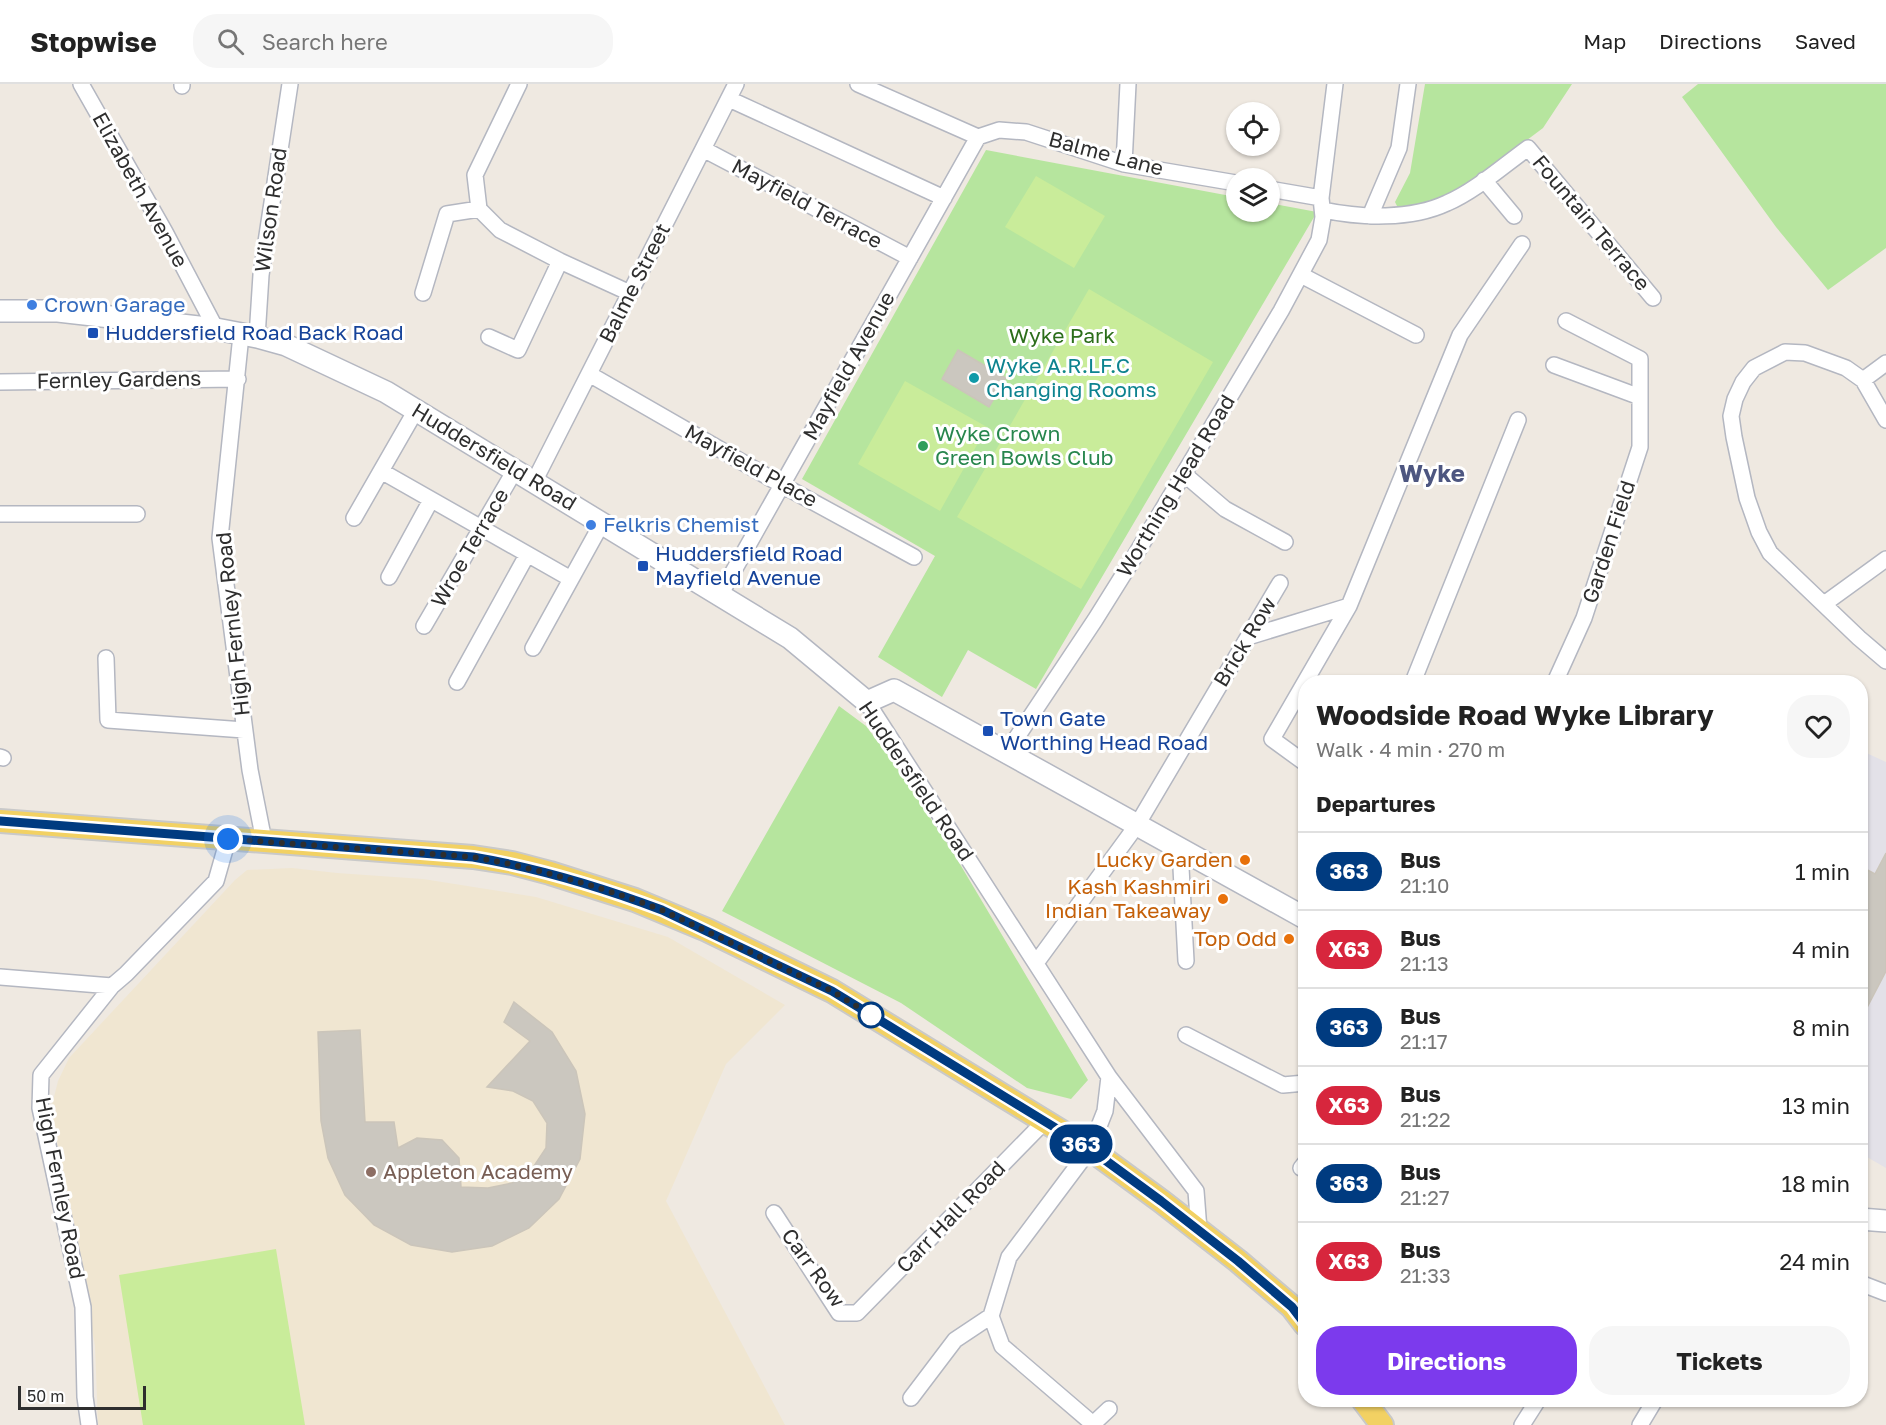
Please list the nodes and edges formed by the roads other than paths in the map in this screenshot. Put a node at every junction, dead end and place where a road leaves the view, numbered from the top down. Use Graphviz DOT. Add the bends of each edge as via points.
graph roads {
  1 [pos="81,84"];
  2 [pos="290,84"];
  3 [pos="519,84"];
  4 [pos="736,84"];
  5 [pos="858,84"];
  6 [pos="1128,84"];
  7 [pos="1335,84"];
  8 [pos="1408,84"];
  9 [pos="729,99"];
  10 [pos="978,137"];
  11 [pos="703,149"];
  12 [pos="1124,164"];
  13 [pos="1484,180"];
  14 [pos="1226,181"];
  15 [pos="1280,192"];
  16 [pos="944,198"];
  17 [pos="1322,204"];
  18 [pos="478,209"];
  19 [pos="1370,216"];
  20 [pos="1514,216"];
  21 [pos="1522,244"];
  22 [pos="910,258"];
  23 [pos="560,261"];
  24 [pos="1301,275"];
  25 [pos="423,292"];
  26 [pos="630,293"];
  27 [pos="1653,298"];
  28 [pos="0,311"];
  29 [pos="1566,321"];
  30 [pos="216,329"];
  31 [pos="1416,335"];
  32 [pos="249,336"];
  33 [pos="489,336"];
  34 [pos="1886,363"];
  35 [pos="1554,365"];
  36 [pos="589,374"];
  37 [pos="238,379"];
  38 [pos="1863,380"];
  39 [pos="0,382"];
  40 [pos="1640,397"];
  41 [pos="416,410"];
  42 [pos="1518,420"];
  43 [pos="1886,420"];
  44 [pos="515,470"];
  45 [pos="381,471"];
  46 [pos="1184,474"];
  47 [pos="534,482"];
  48 [pos="782,485"];
  49 [pos="432,500"];
  50 [pos="0,514"];
  51 [pos="138,514"];
  52 [pos="354,518"];
  53 [pos="602,523"];
  54 [pos="481,528"];
  55 [pos="1286,542"];
  56 [pos="527,555"];
  57 [pos="914,557"];
  58 [pos="1886,559"];
  59 [pos="388,577"];
  60 [pos="571,579"];
  61 [pos="1280,583"];
  62 [pos="720,595"];
  63 [pos="1824,604"];
  64 [pos="1349,606"];
  65 [pos="424,626"];
  66 [pos="1248,637"];
  67 [pos="533,648"];
  68 [pos="106,658"];
  69 [pos="1886,662"];
  70 [pos="1309,675"];
  71 [pos="1416,675"];
  72 [pos="1558,675"];
  73 [pos="457,682"];
  74 [pos="1298,694"];
  75 [pos="867,702"];
  76 [pos="244,730"];
  77 [pos="1007,752"];
  78 [pos="1298,758"];
  79 [pos="0,821"];
  80 [pos="1137,825"];
  81 [pos="228,839"];
  82 [pos="264,841"];
  83 [pos="1180,849"];
  84 [pos="1298,914"];
  85 [pos="1186,961"];
  86 [pos="1036,963"];
  87 [pos="0,976"];
  88 [pos="112,986"];
  89 [pos="1186,1035"];
  90 [pos="1109,1077"];
  91 [pos="1298,1083"];
  92 [pos="1045,1121"];
  93 [pos="1090,1149"];
  94 [pos="774,1213"];
  95 [pos="1868,1220"];
  96 [pos="1886,1221"];
  97 [pos="1199,1230"];
  98 [pos="1868,1286"];
  99 [pos="1886,1293"];
  100 [pos="857,1312"];
  101 [pos="1298,1315"];
  102 [pos="990,1316"];
  103 [pos="911,1398"];
  104 [pos="1368,1407"];
  105 [pos="1534,1407"];
  106 [pos="1651,1407"];
  107 [pos="1109,1409"];
  108 [pos="89,1425"];
  109 [pos="1092,1425"];
  110 [pos="1382,1425"];
  111 [pos="1522,1425"];
  112 [pos="1640,1425"];
  1 -- 30 [label="street, Elizabeth Avenue"];
  2 -- 32 [label="street, Wilson Road"];
  3 -- 18 [label="street" via="476,175"];
  4 -- 9 [label="street, Balme Street"];
  5 -- 10 [label="street"];
  6 -- 12 [label="street"];
  7 -- 17 [label="street, Worthing Head Road"];
  8 -- 19 [label="street" via="1399,148"];
  9 -- 11 [label="street, Balme Street"];
  9 -- 16 [label="street"];
  10 -- 12 [label="street, Balme Lane" via="999,130 1026,132"];
  10 -- 16 [label="street, Mayfield Avenue"];
  11 -- 22 [label="street, Mayfield Terrace"];
  11 -- 26 [label="street, Balme Street"];
  12 -- 14 [label="street, Balme Lane"];
  13 -- 19 [label="street" via="1447,204 1392,216"];
  13 -- 20 [label="street"];
  13 -- 27 [label="street, Fountain Terrace" via="1528,148"];
  15 -- 17 [label="street"];
  16 -- 22 [label="street, Mayfield Avenue"];
  17 -- 19 [label="street" via="1345,214"];
  17 -- 24 [label="street, Worthing Head Road" via="1319,240"];
  18 -- 23 [label="street" via="500,230"];
  18 -- 25 [label="street" via="447,214"];
  21 -- 64 [label="street" via="1460,335"];
  22 -- 48 [label="street, Mayfield Avenue"];
  23 -- 26 [label="street"];
  23 -- 33 [label="street" via="518,350"];
  24 -- 31 [label="street"];
  24 -- 46 [label="street, Worthing Head Road"];
  26 -- 36 [label="street, Balme Street"];
  28 -- 30 [label="main road, Huddersfield Road" via="58,311"];
  29 -- 40 [label="street, Garden Field" via="1640,359"];
  30 -- 32 [label="main road, Huddersfield Road"];
  32 -- 37 [label="street, High Fernley Road"];
  32 -- 41 [label="main road, Huddersfield Road" via="286,345 359,378"];
  34 -- 38 [label="street"];
  35 -- 40 [label="street"];
  36 -- 47 [label="street, Balme Street"];
  36 -- 48 [label="street, Mayfield Place"];
  37 -- 39 [label="street, Fernley Gardens"];
  37 -- 76 [label="street, High Fernley Road" via="220,538"];
  38 -- 43 [label="street"];
  38 -- 63 [label="street" via="1833,362 1785,351 1754,368 1743,382 1731,416 1747,498 1759,532 1770,553"];
  40 -- 72 [label="street, Garden Field" via="1640,447 1584,618"];
  41 -- 44 [label="main road, Huddersfield Road"];
  41 -- 45 [label="street"];
  42 -- 71 [label="street"];
  44 -- 47 [label="main road, Huddersfield Road"];
  44 -- 54 [label="street, Wroe Terrace"];
  45 -- 49 [label="street"];
  45 -- 52 [label="street"];
  46 -- 55 [label="street" via="1225,508"];
  46 -- 77 [label="street, Worthing Head Road" via="1095,620"];
  47 -- 53 [label="main road, Huddersfield Road"];
  48 -- 57 [label="street, Mayfield Place"];
  48 -- 62 [label="street, Mayfield Avenue"];
  49 -- 54 [label="street"];
  49 -- 59 [label="street"];
  50 -- 51 [label="street"];
  53 -- 60 [label="street"];
  53 -- 62 [label="main road, Huddersfield Road"];
  54 -- 56 [label="street"];
  54 -- 65 [label="street, Wroe Terrace"];
  56 -- 60 [label="street"];
  56 -- 73 [label="street"];
  58 -- 63 [label="street"];
  60 -- 67 [label="street"];
  61 -- 66 [label="street, Brick Row"];
  62 -- 75 [label="main road, Huddersfield Road" via="790,638"];
  63 -- 69 [label="street"];
  64 -- 66 [label="street"];
  64 -- 70 [label="street"];
  66 -- 80 [label="street, Brick Row"];
  68 -- 76 [label="street" via="108,720"];
  74 -- 78 [label="street" via="1272,739"];
  75 -- 77 [label="main road" via="894,690"];
  75 -- 86 [label="street, Huddersfield Road"];
  76 -- 82 [label="street, High Fernley Road"];
  77 -- 80 [label="main road"];
  79 -- 81 [label="main road"];
  80 -- 83 [label="main road"];
  80 -- 86 [label="street, Brick Row"];
  81 -- 82 [label="main road"];
  81 -- 88 [label="street, High Fernley Road" via="216,881"];
  82 -- 92 [label="main road" via="512,863 635,900 832,991"];
  83 -- 84 [label="main road"];
  83 -- 85 [label="street"];
  86 -- 90 [label="street, Huddersfield Road"];
  87 -- 88 [label="street"];
  88 -- 108 [label="street, High Fernley Road" via="41,1075 40,1108 83,1307"];
  89 -- 91 [label="street" via="1283,1084"];
  90 -- 93 [label="street" via="1105,1111"];
  90 -- 97 [label="street, Huddersfield Road" via="1196,1191"];
  92 -- 93 [label="main road"];
  92 -- 100 [label="street, Carr Hall Road"];
  93 -- 97 [label="main road"];
  93 -- 102 [label="street" via="1009,1257"];
  94 -- 100 [label="street, Carr Row" via="839,1313"];
  95 -- 96 [label="main road"];
  97 -- 101 [label="main road"];
  98 -- 99 [label="street"];
  102 -- 103 [label="street" via="955,1340"];
  102 -- 109 [label="street" via="1002,1346"];
  104 -- 110 [label="main road"];
  105 -- 111 [label="street"];
  106 -- 112 [label="street"];
  107 -- 109 [label="street"];
}
